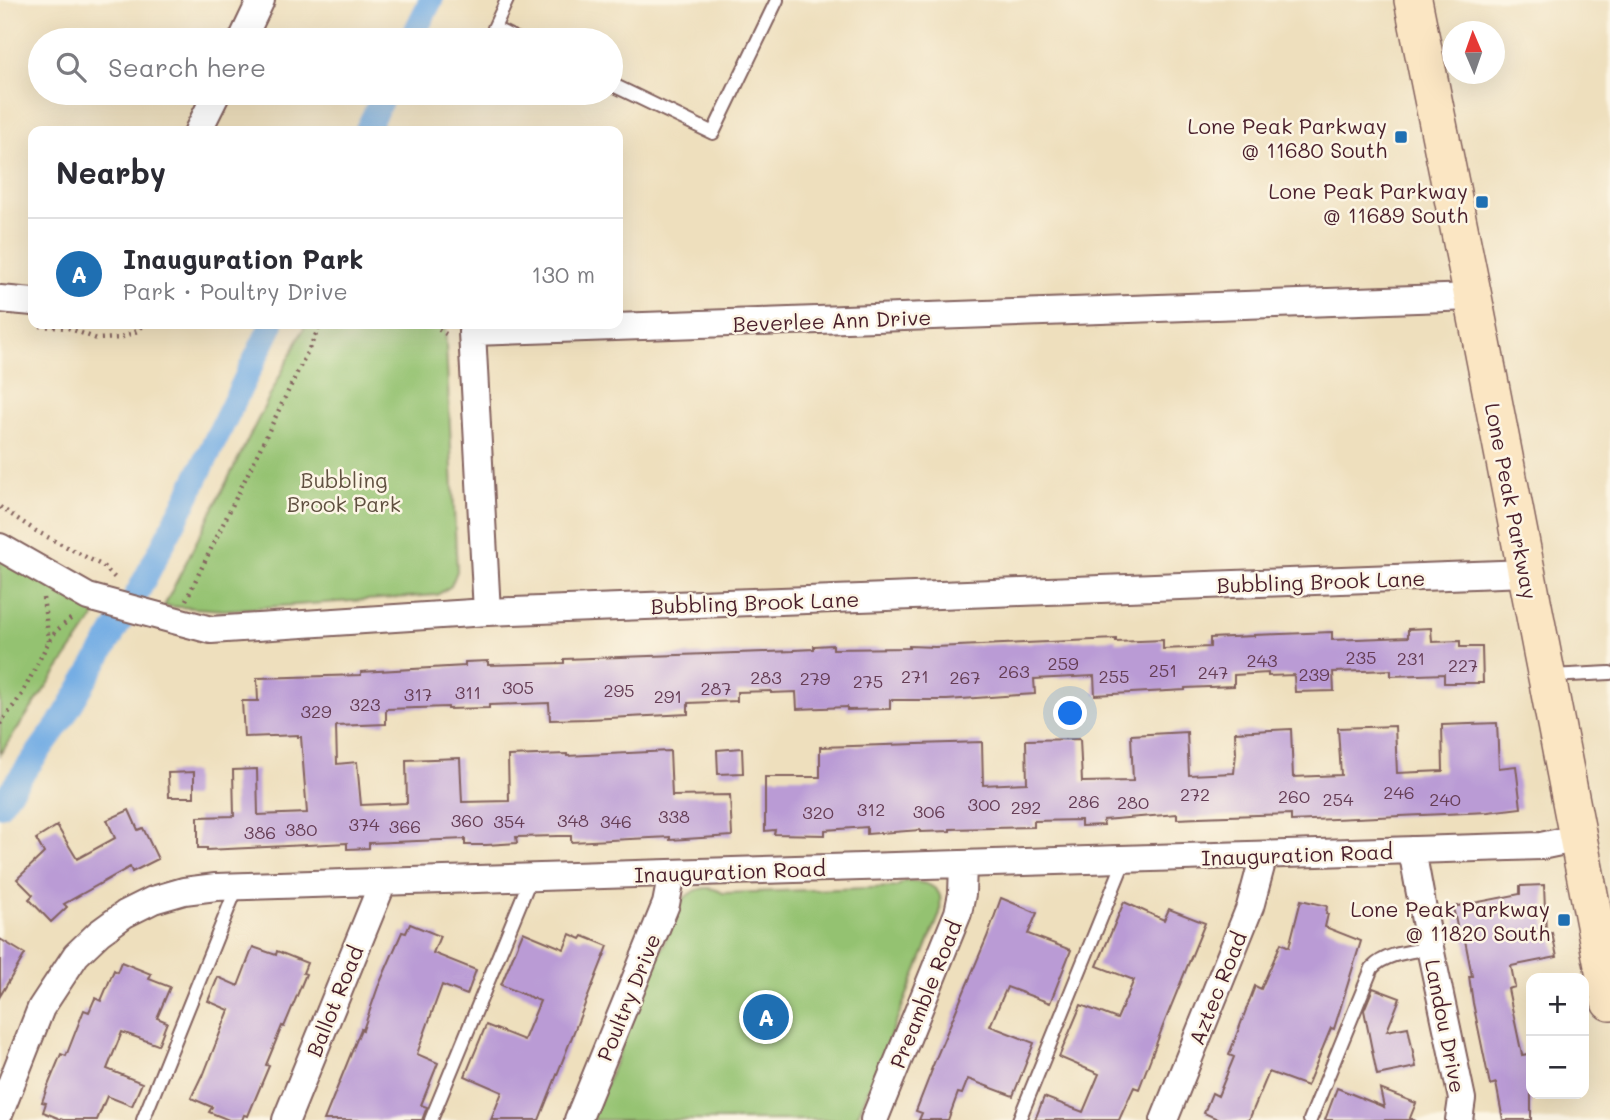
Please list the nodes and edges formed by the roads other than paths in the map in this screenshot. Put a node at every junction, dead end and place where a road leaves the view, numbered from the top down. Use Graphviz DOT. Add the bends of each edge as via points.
graph roads {
  1 [pos="261,0"];
  2 [pos="507,0"];
  3 [pos="777,0"];
  4 [pos="1413,0"];
  5 [pos="248,28"];
  6 [pos="494,28"];
  7 [pos="623,90"];
  8 [pos="210,105"];
  9 [pos="200,126"];
  10 [pos="1473,297"];
  11 [pos="0,299"];
  12 [pos="28,312"];
  13 [pos="623,327"];
  14 [pos="558,329"];
  15 [pos="0,547"];
  16 [pos="1527,573"];
  17 [pos="487,612"];
  18 [pos="1610,673"];
  19 [pos="1546,676"];
  20 [pos="1579,838"];
  21 [pos="1412,850"];
  22 [pos="1265,855"];
  23 [pos="1125,859"];
  24 [pos="963,864"];
  25 [pos="672,873"];
  26 [pos="531,877"];
  27 [pos="383,882"];
  28 [pos="237,886"];
  29 [pos="1430,948"];
  30 [pos="1610,1002"];
  31 [pos="0,1112"];
  32 [pos="143,1120"];
  33 [pos="286,1120"];
  34 [pos="432,1120"];
  35 [pos="578,1120"];
  36 [pos="874,1120"];
  37 [pos="1019,1120"];
  38 [pos="1164,1120"];
  39 [pos="1310,1120"];
  40 [pos="1459,1120"];
  1 -- 5 [label="street"];
  2 -- 6 [label="lane"];
  3 -- 7 [label="lane" via="713,133"];
  4 -- 10 [label="main road, Lone Peak Parkway"];
  8 -- 9 [label="street"];
  10 -- 13 [label="street, Beverlee Ann Drive"];
  10 -- 16 [label="main road, Lone Peak Parkway"];
  11 -- 12 [label="street"];
  14 -- 17 [label="street, Beverlee Ann Drive" via="472,332"];
  15 -- 17 [label="street, Bubbling Brook Lane" via="88,597 114,592 139,610 211,629"];
  16 -- 17 [label="street, Bubbling Brook Lane"];
  16 -- 19 [label="main road, Lone Peak Parkway"];
  18 -- 19 [label="lane"];
  19 -- 20 [label="main road, Lone Peak Parkway"];
  20 -- 21 [label="street, Inauguration Road" via="1541,846"];
  20 -- 30 [label="main road, Lone Peak Parkway"];
  21 -- 22 [label="street, Inauguration Road"];
  21 -- 29 [label="street, Landou Drive"];
  22 -- 23 [label="street, Inauguration Road"];
  22 -- 38 [label="street, Aztec Road" via="1250,907"];
  23 -- 24 [label="street, Inauguration Road"];
  23 -- 37 [label="lane"];
  24 -- 25 [label="street, Inauguration Road"];
  24 -- 36 [label="street, Preamble Road" via="958,913"];
  25 -- 26 [label="street, Inauguration Road"];
  25 -- 35 [label="street, Poultry Drive" via="666,904"];
  26 -- 27 [label="street, Inauguration Road"];
  26 -- 34 [label="lane"];
  27 -- 28 [label="street, Inauguration Road"];
  27 -- 33 [label="street, Ballot Road"];
  28 -- 31 [label="street, Inauguration Road" via="184,891 153,900 99,933 76,955 41,1008"];
  28 -- 32 [label="lane"];
  29 -- 39 [label="lane" via="1389,957 1372,968"];
  29 -- 40 [label="street, Landou Drive" via="1462,1099"];
}
